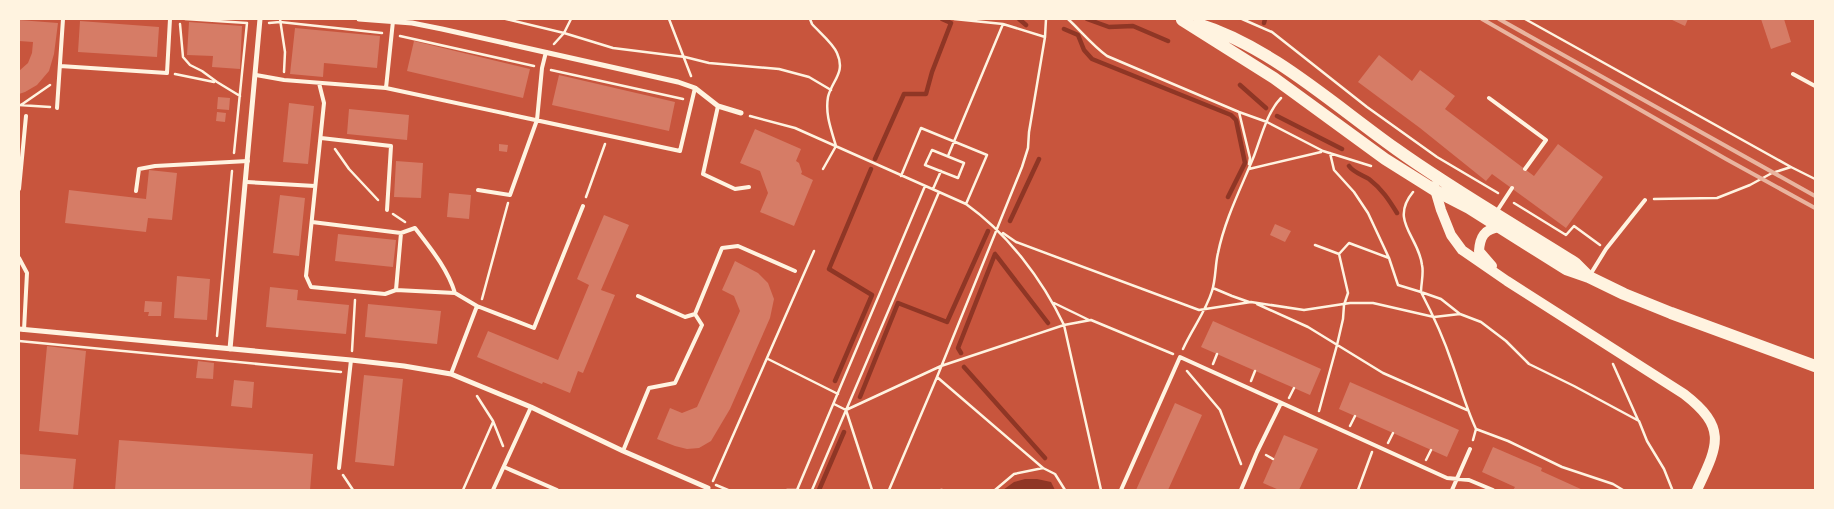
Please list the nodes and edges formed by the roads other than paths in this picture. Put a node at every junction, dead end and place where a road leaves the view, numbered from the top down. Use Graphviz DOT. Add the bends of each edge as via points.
graph roads {
  1 [pos="63,19"];
  2 [pos="170,19"];
  3 [pos="360,19"];
  4 [pos="1181,19"];
  5 [pos="260,21"];
  6 [pos="393,21"];
  7 [pos="546,52"];
  8 [pos="60,66"];
  9 [pos="1792,74"];
  10 [pos="256,75"];
  11 [pos="319,83"];
  12 [pos="1815,86"];
  13 [pos="386,88"];
  14 [pos="695,88"];
  15 [pos="1489,98"];
  16 [pos="718,106"];
  17 [pos="57,108"];
  18 [pos="741,113"];
  19 [pos="26,116"];
  20 [pos="537,120"];
  21 [pos="320,138"];
  22 [pos="248,161"];
  23 [pos="1526,169"];
  24 [pos="1428,170"];
  25 [pos="246,182"];
  26 [pos="1420,182"];
  27 [pos="315,186"];
  28 [pos="749,187"];
  29 [pos="19,188"];
  30 [pos="1512,188"];
  31 [pos="136,190"];
  32 [pos="478,190"];
  33 [pos="1440,193"];
  34 [pos="1464,194"];
  35 [pos="1645,200"];
  36 [pos="582,206"];
  37 [pos="387,210"];
  38 [pos="1441,210"];
  39 [pos="1496,213"];
  40 [pos="312,222"];
  41 [pos="1500,228"];
  42 [pos="400,233"];
  43 [pos="19,258"];
  44 [pos="795,271"];
  45 [pos="1589,277"];
  46 [pos="1507,281"];
  47 [pos="396,290"];
  48 [pos="455,293"];
  49 [pos="638,296"];
  50 [pos="477,306"];
  51 [pos="695,314"];
  52 [pos="21,330"];
  53 [pos="230,349"];
  54 [pos="351,360"];
  55 [pos="1815,366"];
  56 [pos="451,374"];
  57 [pos="1282,403"];
  58 [pos="531,407"];
  59 [pos="1470,449"];
  60 [pos="623,451"];
  61 [pos="504,467"];
  62 [pos="339,468"];
  63 [pos="1458,480"];
  64 [pos="708,488"];
  65 [pos="492,490"];
  66 [pos="557,490"];
  67 [pos="1121,490"];
  68 [pos="1241,490"];
  69 [pos="1452,490"];
  70 [pos="1493,490"];
  71 [pos="1697,490"];
  1 -- 8 [label="lane"];
  2 -- 8 [label="lane" via="166,73"];
  3 -- 6 [label="street"];
  4 -- 24 [label="main road" via="1255,48"];
  4 -- 26 [label="main road" via="1274,78"];
  5 -- 10 [label="street"];
  6 -- 7 [label="street"];
  6 -- 13 [label="lane"];
  7 -- 14 [label="street"];
  7 -- 20 [label="lane"];
  8 -- 17 [label="lane"];
  9 -- 12 [label="lane"];
  10 -- 11 [label="lane"];
  10 -- 22 [label="street"];
  11 -- 13 [label="lane"];
  11 -- 21 [label="lane" via="324,103"];
  13 -- 20 [label="lane"];
  14 -- 16 [label="street"];
  14 -- 20 [label="lane" via="680,152"];
  15 -- 23 [label="lane" via="1546,140"];
  16 -- 18 [label="street"];
  16 -- 28 [label="lane" via="703,174 735,189"];
  19 -- 29 [label="lane"];
  20 -- 32 [label="lane" via="510,195"];
  21 -- 27 [label="lane"];
  21 -- 37 [label="lane" via="391,146"];
  22 -- 25 [label="street"];
  22 -- 31 [label="lane" via="140,169"];
  24 -- 33 [label="main road"];
  24 -- 34 [label="main road"];
  25 -- 27 [label="lane"];
  25 -- 53 [label="street"];
  26 -- 33 [label="main road"];
  26 -- 38 [label="main road"];
  27 -- 40 [label="lane"];
  30 -- 39 [label="lane"];
  33 -- 34 [label="main road"];
  33 -- 38 [label="main road"];
  33 -- 41 [label="main road"];
  34 -- 39 [label="main road"];
  35 -- 45 [label="lane" via="1606,249"];
  36 -- 50 [label="lane" via="534,328"];
  38 -- 46 [label="main road" via="1462,250"];
  39 -- 45 [label="main road" via="1575,263"];
  40 -- 42 [label="lane"];
  40 -- 47 [label="lane" via="306,276 311,287 385,294"];
  41 -- 45 [label="main road" via="1566,270"];
  41 -- 46 [label="main road" via="1492,228 1482,236 1479,252"];
  42 -- 47 [label="lane"];
  42 -- 48 [label="lane" via="415,228 450,278"];
  43 -- 52 [label="lane" via="27,273"];
  44 -- 51 [label="lane" via="738,246 722,248"];
  45 -- 55 [label="main road" via="1671,313"];
  46 -- 71 [label="main road" via="1701,408 1710,420 1715,448"];
  47 -- 48 [label="lane"];
  48 -- 50 [label="lane"];
  49 -- 51 [label="lane" via="685,317"];
  50 -- 56 [label="lane"];
  51 -- 60 [label="lane" via="702,325 675,383 649,388"];
  52 -- 53 [label="street"];
  53 -- 54 [label="street"];
  54 -- 56 [label="street"];
  54 -- 62 [label="lane"];
  56 -- 58 [label="street"];
  57 -- 63 [label="lane" via="1447,478"];
  57 -- 67 [label="lane" via="1180,357"];
  57 -- 68 [label="lane"];
  58 -- 60 [label="street"];
  58 -- 61 [label="lane"];
  59 -- 63 [label="lane"];
  60 -- 64 [label="street"];
  61 -- 65 [label="lane"];
  61 -- 66 [label="lane"];
  63 -- 69 [label="lane"];
  63 -- 70 [label="lane" via="1469,480"];
}
